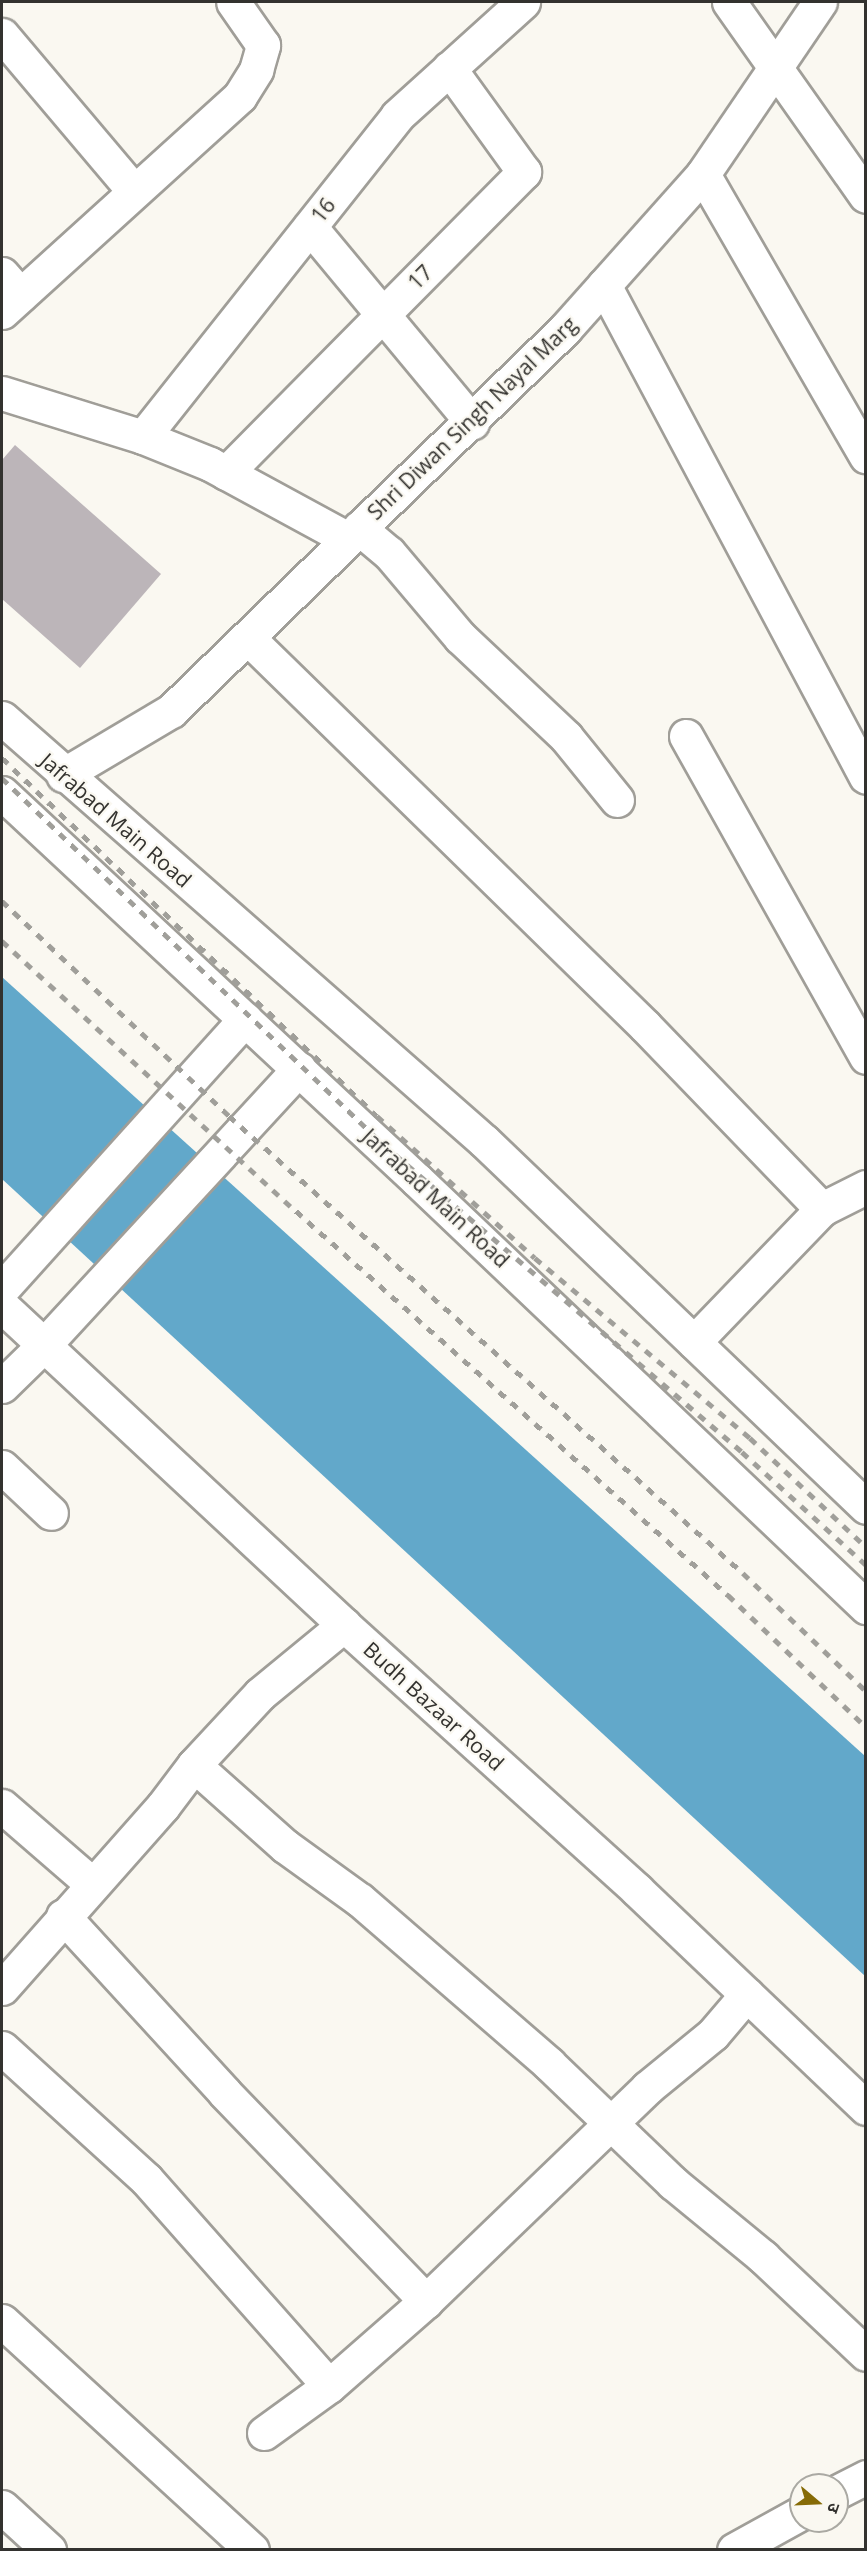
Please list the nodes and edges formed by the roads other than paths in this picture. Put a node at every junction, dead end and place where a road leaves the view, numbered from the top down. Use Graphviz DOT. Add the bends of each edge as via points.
graph roads {
  1 [pos="233,2"];
  2 [pos="522,2"];
  3 [pos="729,2"];
  4 [pos="820,2"];
  5 [pos="2,34"];
  6 [pos="778,68"];
  7 [pos="449,69"];
  8 [pos="703,174"];
  9 [pos="134,191"];
  10 [pos="866,196"];
  11 [pos="310,226"];
  12 [pos="604,285"];
  13 [pos="8,294"];
  14 [pos="383,315"];
  15 [pos="2,393"];
  16 [pos="472,422"];
  17 [pos="143,437"];
  18 [pos="866,456"];
  19 [pos="226,472"];
  20 [pos="353,534"];
  21 [pos="248,638"];
  22 [pos="2,718"];
  23 [pos="686,736"];
  24 [pos="63,775"];
  25 [pos="866,777"];
  26 [pos="2,793"];
  27 [pos="617,800"];
  28 [pos="244,1019"];
  29 [pos="866,1057"];
  30 [pos="298,1069"];
  31 [pos="866,1187"];
  32 [pos="822,1209"];
  33 [pos="2,1289"];
  34 [pos="2,1306"];
  35 [pos="694,1342"];
  36 [pos="44,1346"];
  37 [pos="2,1386"];
  38 [pos="2,1467"];
  39 [pos="866,1507"];
  40 [pos="51,1513"];
  41 [pos="866,1607"];
  42 [pos="344,1625"];
  43 [pos="194,1765"];
  44 [pos="2,1806"];
  45 [pos="92,1884"];
  46 [pos="63,1916"];
  47 [pos="2,1988"];
  48 [pos="747,1994"];
  49 [pos="2,2048"];
  50 [pos="866,2108"];
  51 [pos="610,2124"];
  52 [pos="426,2301"];
  53 [pos="2,2321"];
  54 [pos="866,2354"];
  55 [pos="329,2386"];
  56 [pos="264,2433"];
  57 [pos="866,2477"];
  58 [pos="849,2486"];
  59 [pos="2,2507"];
  60 [pos="789,2520"];
  61 [pos="49,2550"];
  62 [pos="252,2550"];
  63 [pos="734,2550"];
  1 -- 9 [label="street" via="263,45 256,70 240,96"];
  2 -- 7 [label="street, 16"];
  3 -- 6 [label="street"];
  4 -- 6 [label="street, Shri Diwan Singh Nayal Marg"];
  5 -- 9 [label="street"];
  6 -- 8 [label="street, Shri Diwan Singh Nayal Marg"];
  6 -- 10 [label="street"];
  7 -- 11 [label="street, 16" via="397,116"];
  7 -- 14 [label="street, 17" via="524,172"];
  8 -- 12 [label="street, Shri Diwan Singh Nayal Marg"];
  8 -- 18 [label="street"];
  9 -- 13 [label="street"];
  11 -- 14 [label="street"];
  11 -- 17 [label="street, 16"];
  12 -- 16 [label="street, Shri Diwan Singh Nayal Marg"];
  12 -- 25 [label="street"];
  14 -- 16 [label="street"];
  14 -- 19 [label="street, 17"];
  15 -- 17 [label="street"];
  16 -- 20 [label="street, Shri Diwan Singh Nayal Marg"];
  17 -- 19 [label="street"];
  19 -- 20 [label="street"];
  20 -- 21 [label="street, Shri Diwan Singh Nayal Marg"];
  20 -- 27 [label="street" via="389,553 460,637 566,737"];
  21 -- 24 [label="street, Shri Diwan Singh Nayal Marg" via="171,711"];
  21 -- 32 [label="street" via="645,1026"];
  22 -- 24 [label="street, Jafrabad Main Road"];
  23 -- 29 [label="street"];
  24 -- 35 [label="street, Jafrabad Main Road" via="484,1141"];
  26 -- 28 [label="street, Jafrabad Main Road"];
  28 -- 30 [label="street, Jafrabad Main Road"];
  28 -- 33 [label="street"];
  30 -- 36 [label="street"];
  30 -- 41 [label="street, Jafrabad Main Road"];
  31 -- 32 [label="street"];
  32 -- 35 [label="street"];
  34 -- 36 [label="street, Budh Bazaar Road"];
  35 -- 39 [label="street, Jafrabad Main Road"];
  36 -- 37 [label="street"];
  36 -- 42 [label="street, Budh Bazaar Road"];
  38 -- 40 [label="street"];
  42 -- 43 [label="street" via="260,1694"];
  42 -- 48 [label="street, Budh Bazaar Road"];
  43 -- 45 [label="street" via="163,1806"];
  43 -- 51 [label="street" via="285,1846 360,1900 549,2064"];
  44 -- 45 [label="street"];
  45 -- 46 [label="street"];
  46 -- 47 [label="street"];
  46 -- 52 [label="street" via="224,2092"];
  48 -- 50 [label="street, Budh Bazaar Road"];
  48 -- 51 [label="street" via="713,2034"];
  49 -- 55 [label="street" via="146,2179"];
  51 -- 52 [label="street"];
  51 -- 54 [label="street" via="673,2183 763,2257"];
  52 -- 55 [label="street"];
  53 -- 62 [label="street"];
  55 -- 56 [label="street"];
  57 -- 58 [label="street"];
  59 -- 61 [label="street"];
  60 -- 63 [label="street"];
}
